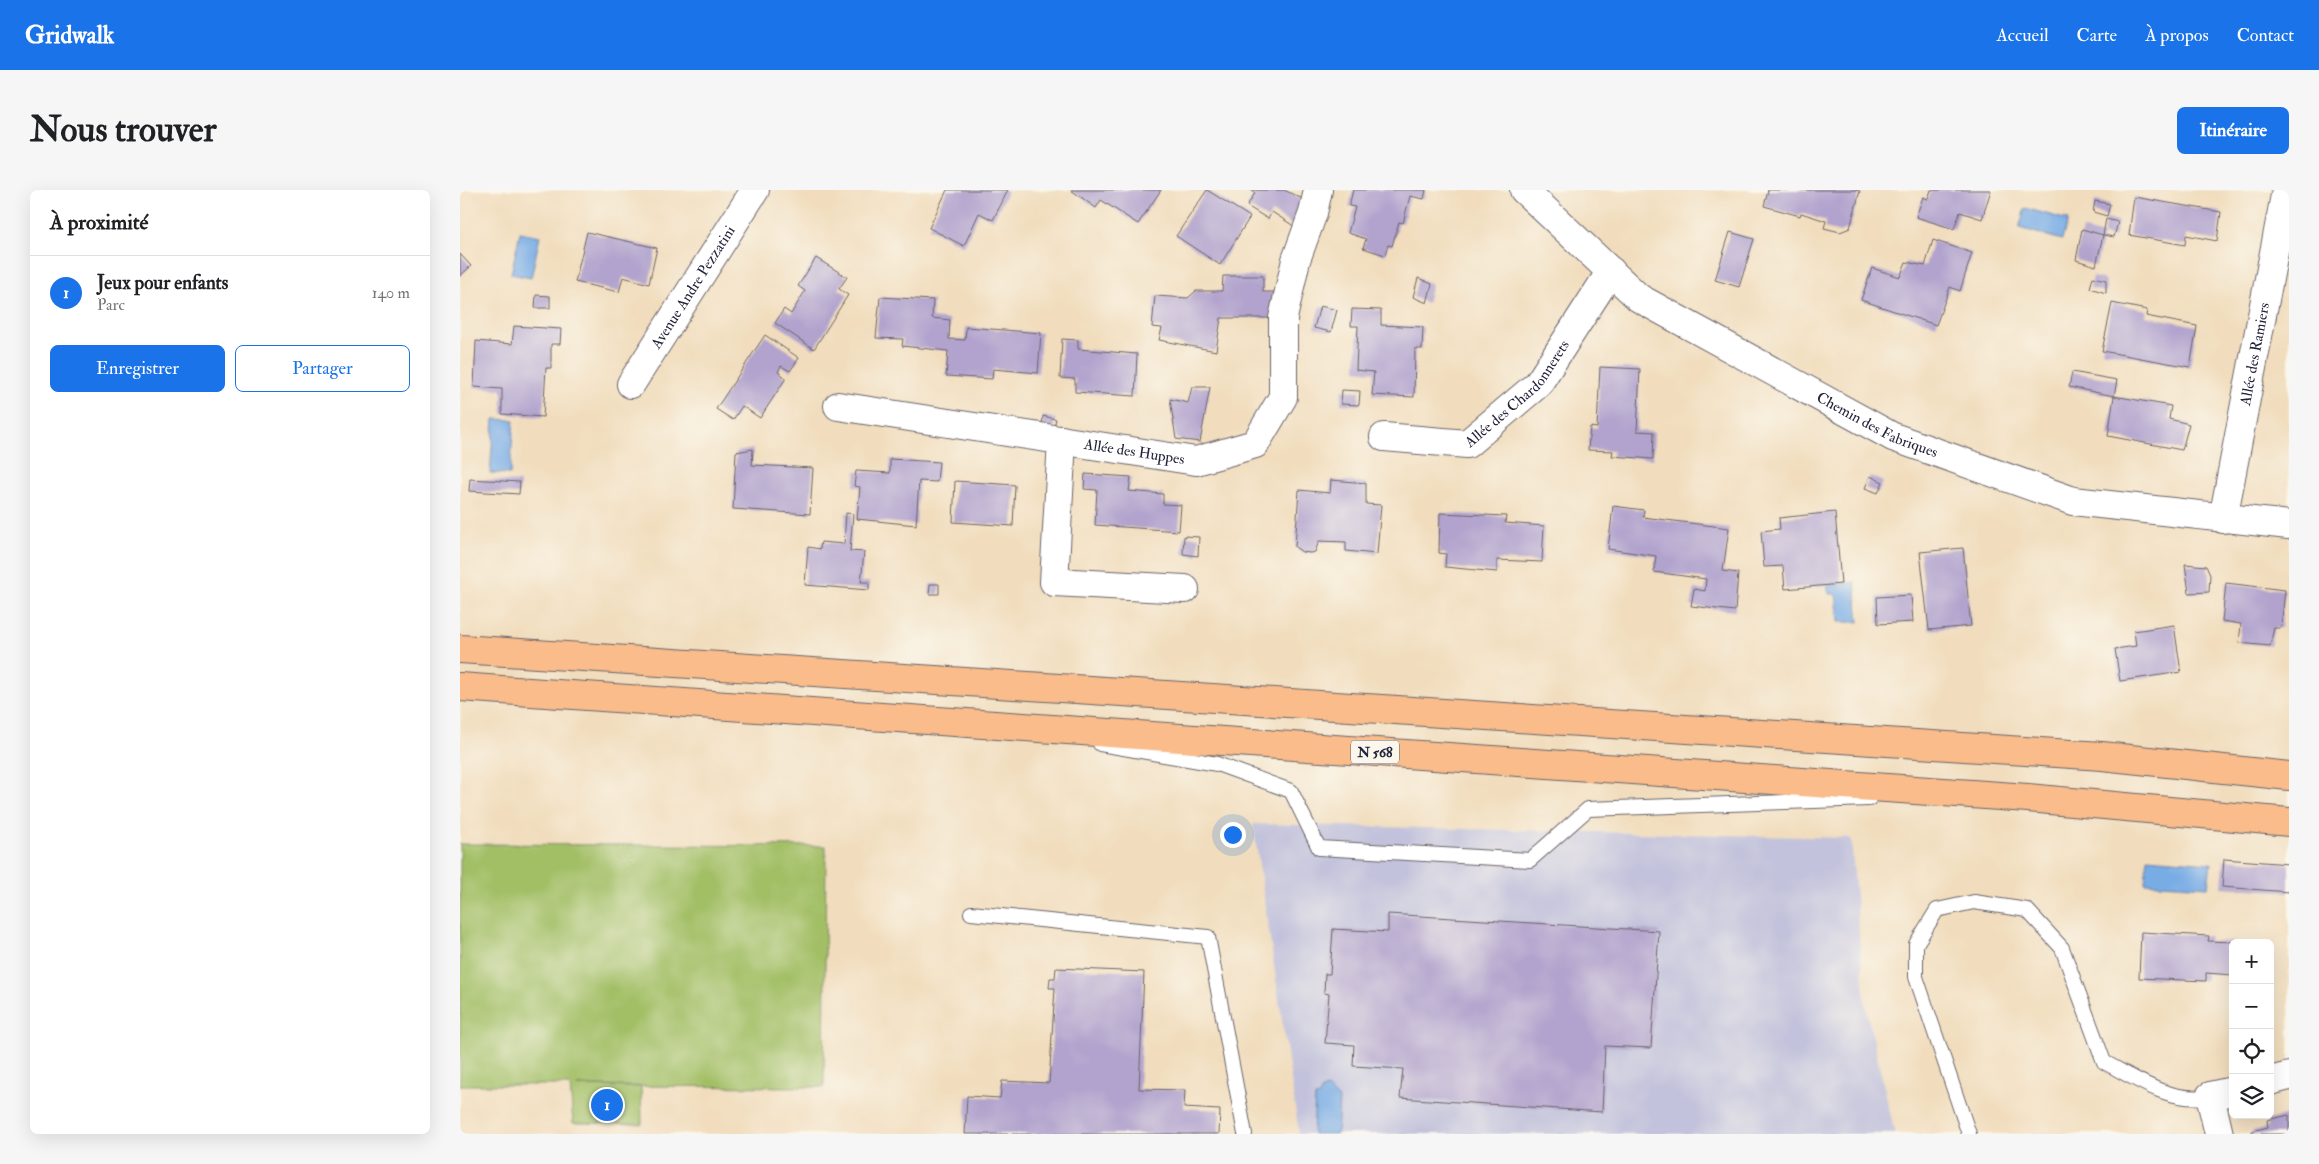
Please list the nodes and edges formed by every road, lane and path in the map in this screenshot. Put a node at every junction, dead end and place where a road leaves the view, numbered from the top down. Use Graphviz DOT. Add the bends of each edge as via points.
graph roads {
  1 [pos="755,190"];
  2 [pos="1318,190"];
  3 [pos="1524,190"];
  4 [pos="2286,190"];
  5 [pos="1611,271"];
  6 [pos="630,384"];
  7 [pos="838,406"];
  8 [pos="1384,437"];
  9 [pos="1062,440"];
  10 [pos="2223,519"];
  11 [pos="2289,525"];
  12 [pos="1185,589"];
  13 [pos="460,649"];
  14 [pos="460,687"];
  15 [pos="976,724"];
  16 [pos="2289,776"];
  17 [pos="1997,796"];
  18 [pos="2289,822"];
  19 [pos="970,913"];
  20 [pos="2289,1076"];
  21 [pos="2274,1080"];
  22 [pos="2221,1094"];
  23 [pos="1245,1134"];
  24 [pos="1969,1134"];
  25 [pos="2219,1134"];
  1 -- 6 [label="street, Avenue Andre Pezzatini"];
  2 -- 9 [label="street, Allée des Huppes" via="1296,260 1283,318 1283,397 1256,444 1196,461"];
  3 -- 5 [label="street, Chemin des Fabriques"];
  4 -- 10 [label="street, Allée des Ramiers"];
  5 -- 8 [label="street, Allée des Chardonnerets" via="1538,384 1467,444"];
  5 -- 10 [label="street, Chemin des Fabriques" via="1639,298 1893,437 2073,501"];
  7 -- 9 [label="street, Allée des Huppes"];
  9 -- 12 [label="street" via="1054,582"];
  10 -- 11 [label="street, Chemin des Fabriques"];
  13 -- 16 [label="highway" via="2102,756"];
  14 -- 15 [label="highway, N 568"];
  15 -- 17 [label="highway, N 568"];
  15 -- 17 [label="lane" via="1217,764 1291,791 1319,848 1329,849 1530,860 1588,809"];
  17 -- 18 [label="highway, N 568"];
  19 -- 23 [label="lane" via="1208,936"];
  20 -- 21 [label="street"];
  22 -- 24 [label="lane" via="2198,1099 2166,1094 2104,1062 2062,948 2027,910 1974,902 1937,910 1916,944 1916,977"];
  22 -- 25 [label="street"];
}
